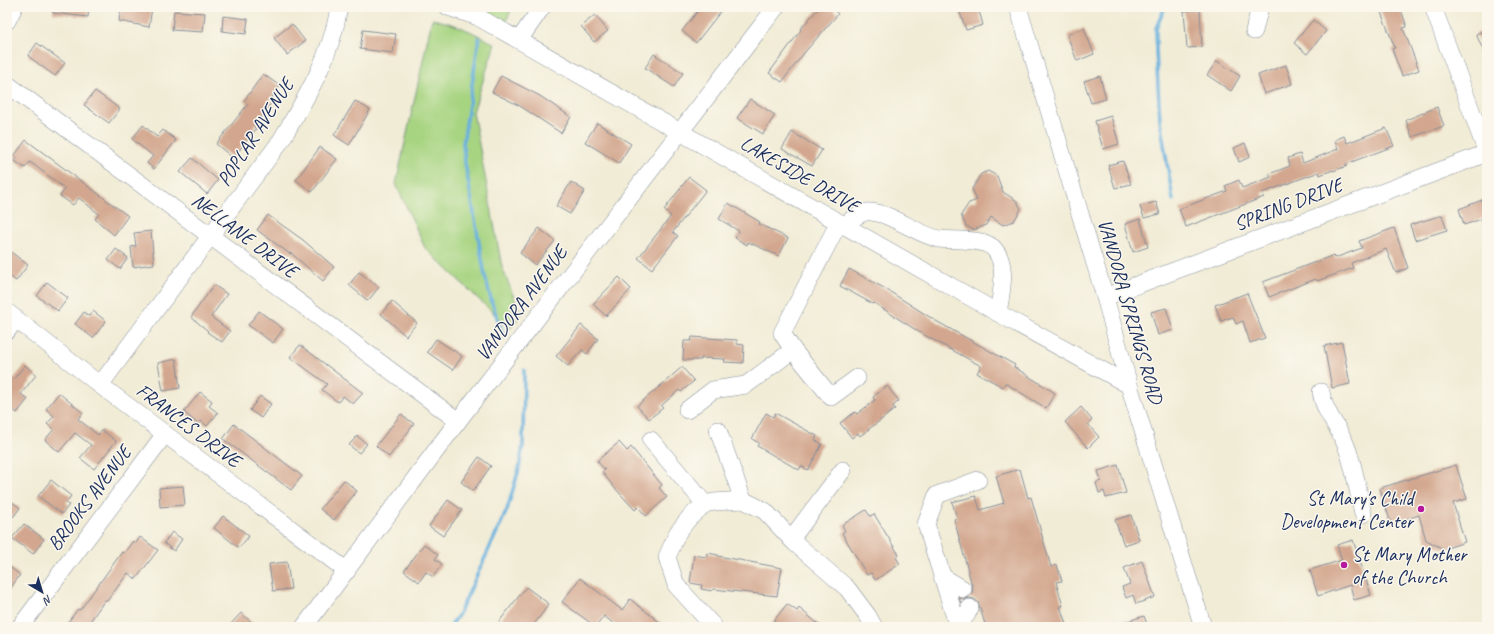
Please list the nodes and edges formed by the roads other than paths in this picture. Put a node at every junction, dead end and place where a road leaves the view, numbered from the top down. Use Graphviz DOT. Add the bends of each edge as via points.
graph roads {
  1 [pos="14,7"];
  2 [pos="339,7"];
  3 [pos="542,7"];
  4 [pos="776,7"];
  5 [pos="1018,7"];
  6 [pos="1260,7"];
  7 [pos="1433,7"];
  8 [pos="456,8"];
  9 [pos="7,21"];
  10 [pos="1254,31"];
  11 [pos="519,40"];
  12 [pos="7,84"];
  13 [pos="680,132"];
  14 [pos="1487,153"];
  15 [pos="842,223"];
  16 [pos="210,237"];
  17 [pos="1105,297"];
  18 [pos="998,313"];
  19 [pos="10,321"];
  20 [pos="793,350"];
  21 [pos="857,378"];
  22 [pos="100,385"];
  23 [pos="1129,385"];
  24 [pos="1321,392"];
  25 [pos="688,410"];
  26 [pos="458,421"];
  27 [pos="718,430"];
  28 [pos="165,434"];
  29 [pos="651,440"];
  30 [pos="843,470"];
  31 [pos="978,480"];
  32 [pos="743,500"];
  33 [pos="705,504"];
  34 [pos="1363,514"];
  35 [pos="791,539"];
  36 [pos="347,571"];
  37 [pos="943,577"];
  38 [pos="963,589"];
  39 [pos="970,608"];
  40 [pos="958,626"];
  41 [pos="20,627"];
  42 [pos="304,627"];
  43 [pos="714,627"];
  44 [pos="874,627"];
  45 [pos="1203,627"];
  1 -- 9 [label="street"];
  2 -- 16 [label="street, POPLAR AVENUE" via="338,18 325,56 305,100 280,142"];
  3 -- 11 [label="street"];
  4 -- 13 [label="street, VANDORA AVENUE"];
  5 -- 17 [label="street, VANDORA SPRINGS ROAD"];
  6 -- 10 [label="street"];
  7 -- 14 [label="street"];
  8 -- 11 [label="street, LAKESIDE DRIVE"];
  11 -- 13 [label="street, LAKESIDE DRIVE"];
  12 -- 16 [label="street, NELLANE DRIVE"];
  13 -- 15 [label="street, LAKESIDE DRIVE"];
  13 -- 26 [label="street, VANDORA AVENUE"];
  14 -- 17 [label="street, SPRING DRIVE"];
  15 -- 18 [label="street, LAKESIDE DRIVE"];
  15 -- 18 [label="street" via="859,213 870,211 884,214 921,234 940,239 985,242 995,250 1000,261 1003,284"];
  15 -- 20 [label="street" via="782,333"];
  16 -- 22 [label="street, POPLAR AVENUE"];
  16 -- 26 [label="street, NELLANE DRIVE"];
  17 -- 23 [label="street, VANDORA SPRINGS ROAD"];
  18 -- 23 [label="street, LAKESIDE DRIVE"];
  19 -- 22 [label="street, FRANCES DRIVE"];
  20 -- 21 [label="street" via="831,398"];
  20 -- 25 [label="street" via="746,385 713,390"];
  22 -- 28 [label="street, FRANCES DRIVE"];
  23 -- 45 [label="street, VANDORA SPRINGS ROAD"];
  24 -- 34 [label="street" via="1330,417 1341,432 1347,447"];
  26 -- 36 [label="street, VANDORA AVENUE"];
  27 -- 32 [label="street"];
  28 -- 36 [label="street, FRANCES DRIVE"];
  28 -- 41 [label="street, BROOKS AVENUE"];
  29 -- 33 [label="street"];
  30 -- 35 [label="street"];
  31 -- 37 [label="street" via="936,495 926,524"];
  32 -- 33 [label="street"];
  32 -- 35 [label="street" via="765,511"];
  33 -- 43 [label="street" via="678,532 667,557 676,585"];
  35 -- 44 [label="street" via="847,588"];
  36 -- 42 [label="street, VANDORA AVENUE"];
  37 -- 38 [label="street"];
  37 -- 40 [label="street"];
  39 -- 40 [label="street"];
}
